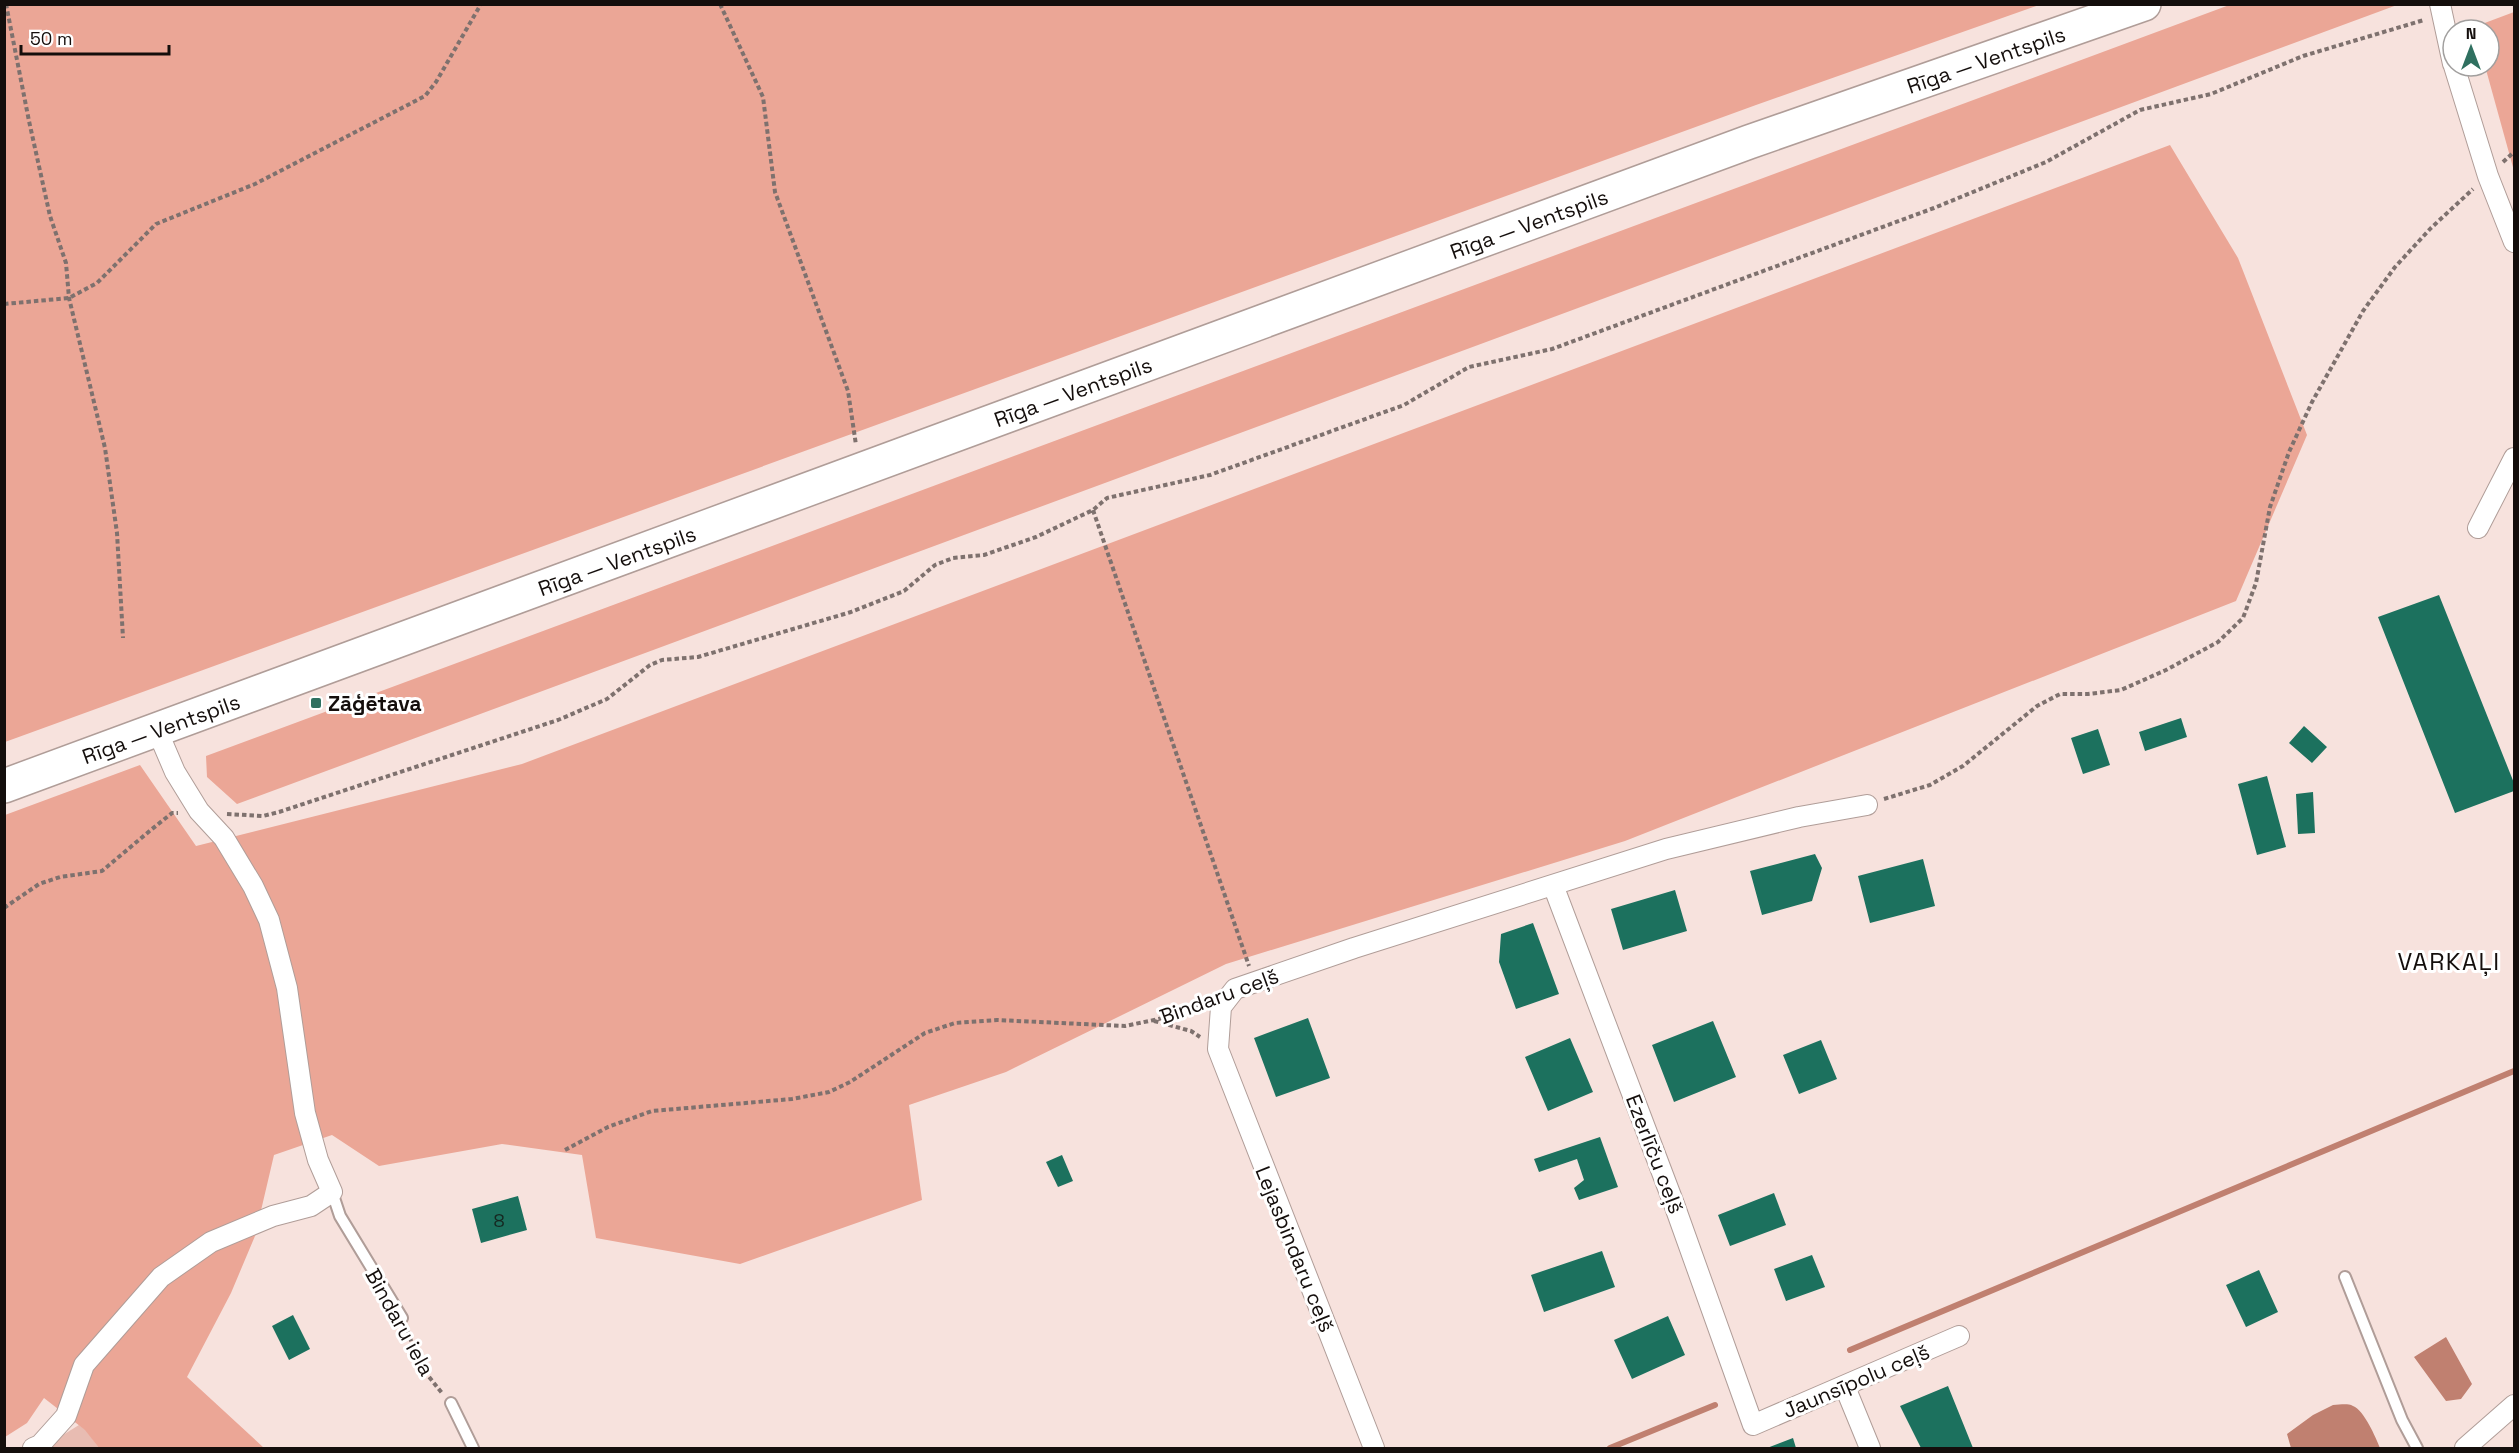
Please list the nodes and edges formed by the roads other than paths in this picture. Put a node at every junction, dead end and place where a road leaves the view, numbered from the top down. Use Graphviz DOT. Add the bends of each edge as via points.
graph roads {
  1 [pos="2144,4"];
  2 [pos="2457,78"];
  3 [pos="2514,242"];
  4 [pos="2514,458"];
  5 [pos="2478,528"];
  6 [pos="157,730"];
  7 [pos="4,786"];
  8 [pos="1867,805"];
  9 [pos="1553,885"];
  10 [pos="1245,985"];
  11 [pos="332,1192"];
  12 [pos="2345,1277"];
  13 [pos="402,1318"];
  14 [pos="1959,1336"];
  15 [pos="1845,1387"];
  16 [pos="451,1403"];
  17 [pos="2514,1405"];
  18 [pos="1753,1425"];
  19 [pos="33,1449"];
  20 [pos="473,1449"];
  21 [pos="1374,1449"];
  22 [pos="1870,1449"];
  23 [pos="2417,1449"];
  24 [pos="2465,1449"];
  1 -- 6 [label="highway, Rīga — Ventspils" via="1749,142"];
  2 -- 3 [label="street"];
  4 -- 5 [label="street"];
  6 -- 7 [label="highway, Rīga — Ventspils"];
  6 -- 11 [label="street" via="175,772 200,811 224,837 269,920 287,988 305,1113"];
  8 -- 9 [label="street, Bindaru ceļš" via="1798,817 1666,849"];
  9 -- 10 [label="street, Bindaru ceļš"];
  9 -- 18 [label="street, Ezerlīču ceļš"];
  10 -- 21 [label="street, Lejasbindaru ceļš" via="1221,1007 1218,1049"];
  11 -- 13 [label="lane, Bindaru iela" via="340,1216"];
  11 -- 19 [label="street" via="311,1206 273,1216 211,1242 161,1277 84,1365 66,1416"];
  12 -- 23 [label="lane"];
  14 -- 15 [label="street, Jaunsīpolu ceļš"];
  15 -- 18 [label="street, Jaunsīpolu ceļš"];
  15 -- 22 [label="street"];
  16 -- 20 [label="lane"];
  17 -- 24 [label="street"];
}
